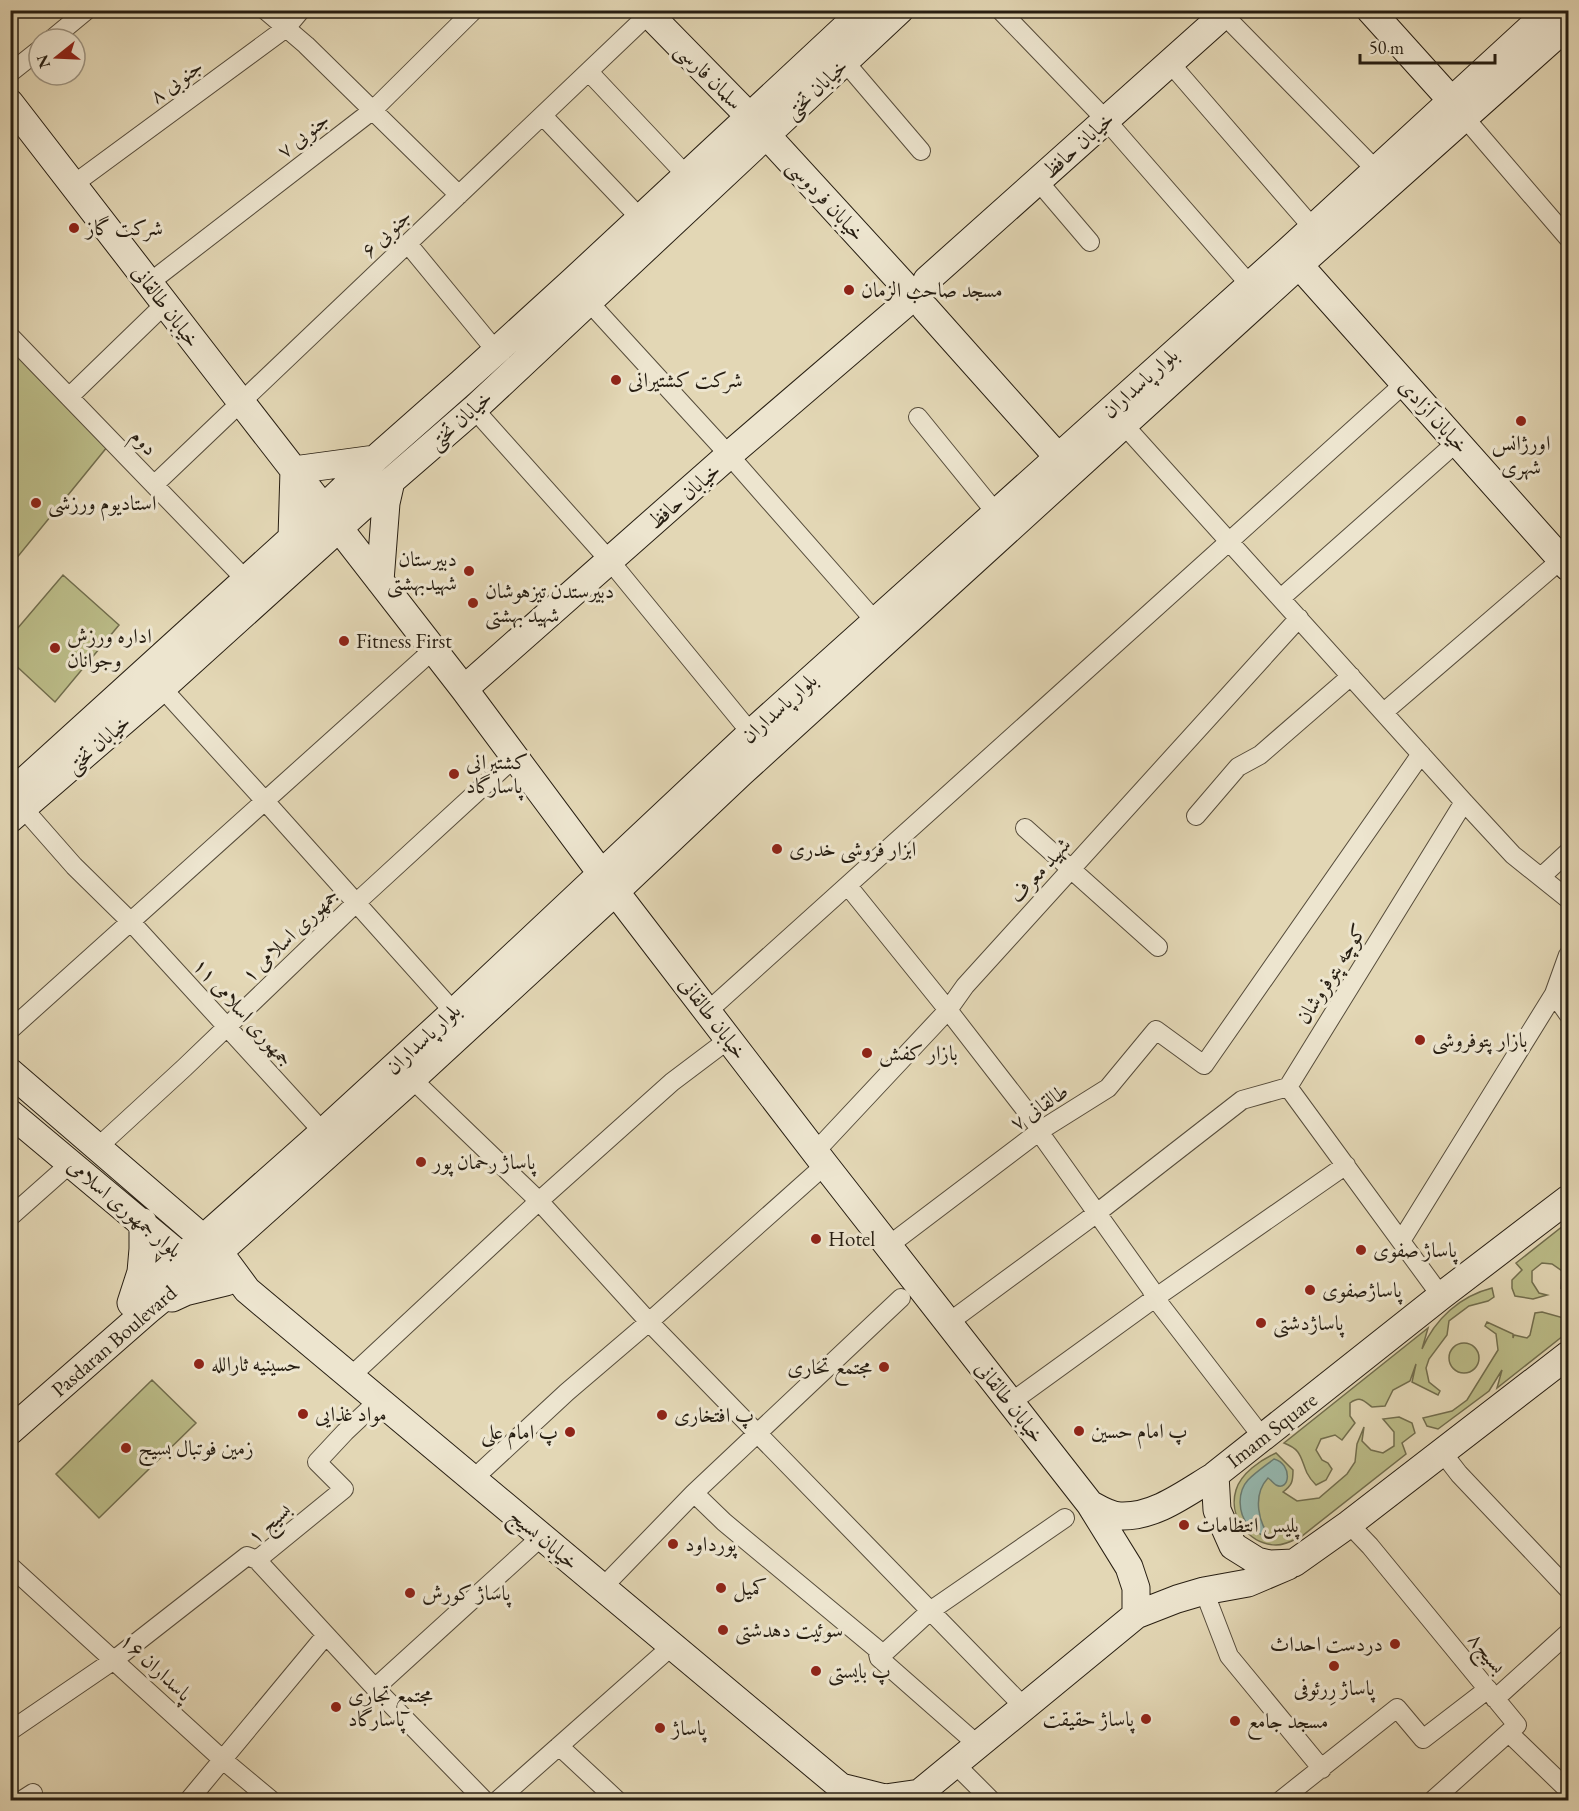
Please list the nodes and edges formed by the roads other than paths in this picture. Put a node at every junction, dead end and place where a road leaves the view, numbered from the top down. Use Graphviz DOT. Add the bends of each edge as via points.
graph roads {
  1 [pos="87,10"];
  2 [pos="266,10"];
  3 [pos="301,10"];
  4 [pos="474,10"];
  5 [pos="864,10"];
  6 [pos="900,10"];
  7 [pos="1000,10"];
  8 [pos="1370,10"];
  9 [pos="1550,10"];
  10 [pos="649,12"];
  11 [pos="1224,12"];
  12 [pos="1569,25"];
  13 [pos="66,27"];
  14 [pos="286,28"];
  15 [pos="27,60"];
  16 [pos="845,62"];
  17 [pos="1170,63"];
  18 [pos="589,72"];
  19 [pos="10,73"];
  20 [pos="11,104"];
  21 [pos="1458,109"];
  22 [pos="373,111"];
  23 [pos="543,116"];
  24 [pos="1106,120"];
  25 [pos="757,126"];
  26 [pos="921,151"];
  27 [pos="1376,170"];
  28 [pos="686,175"];
  29 [pos="1038,181"];
  30 [pos="74,184"];
  31 [pos="459,195"];
  32 [pos="640,218"];
  33 [pos="1313,228"];
  34 [pos="1569,238"];
  35 [pos="1090,242"];
  36 [pos="408,244"];
  37 [pos="1299,265"];
  38 [pos="149,283"];
  39 [pos="1250,285"];
  40 [pos="915,294"];
  41 [pos="588,301"];
  42 [pos="165,304"];
  43 [pos="10,336"];
  44 [pos="496,351"];
  45 [pos="1405,383"];
  46 [pos="69,397"];
  47 [pos="241,402"];
  48 [pos="474,409"];
  49 [pos="918,417"];
  50 [pos="1124,425"];
  51 [pos="1457,442"];
  52 [pos="729,455"];
  53 [pos="1058,457"];
  54 [pos="375,459"];
  55 [pos="294,470"];
  56 [pos="391,481"];
  57 [pos="154,484"];
  58 [pos="996,513"];
  59 [pos="331,518"];
  60 [pos="292,538"];
  61 [pos="1230,541"];
  62 [pos="609,561"];
  63 [pos="1565,563"];
  64 [pos="246,580"];
  65 [pos="380,581"];
  66 [pos="1281,598"];
  67 [pos="1299,618"];
  68 [pos="875,621"];
  69 [pos="434,649"];
  70 [pos="832,675"];
  71 [pos="1351,675"];
  72 [pos="162,688"];
  73 [pos="464,689"];
  74 [pos="1384,712"];
  75 [pos="751,733"];
  76 [pos="1421,754"];
  77 [pos="515,757"];
  78 [pos="266,801"];
  79 [pos="1464,802"];
  80 [pos="15,807"];
  81 [pos="1196,816"];
  82 [pos="1025,828"];
  83 [pos="1569,852"];
  84 [pos="1070,870"];
  85 [pos="1541,877"];
  86 [pos="609,882"];
  87 [pos="848,886"];
  88 [pos="1569,899"];
  89 [pos="357,903"];
  90 [pos="131,922"];
  91 [pos="1158,947"];
  92 [pos="1569,955"];
  93 [pos="1554,994"];
  94 [pos="948,1010"];
  95 [pos="708,1011"];
  96 [pos="454,1012"];
  97 [pos="1569,1014"];
  98 [pos="227,1027"];
  99 [pos="10,1030"];
  100 [pos="729,1039"];
  101 [pos="10,1071"];
  102 [pos="412,1079"];
  103 [pos="1288,1087"];
  104 [pos="10,1113"];
  105 [pos="1041,1130"];
  106 [pos="323,1132"];
  107 [pos="98,1147"];
  108 [pos="820,1158"];
  109 [pos="72,1162"];
  110 [pos="1346,1166"];
  111 [pos="1569,1199"];
  112 [pos="539,1201"];
  113 [pos="1096,1214"];
  114 [pos="10,1217"];
  115 [pos="143,1222"];
  116 [pos="1401,1241"];
  117 [pos="212,1245"];
  118 [pos="888,1246"];
  119 [pos="189,1263"];
  120 [pos="236,1286"];
  121 [pos="1441,1296"];
  122 [pos="901,1298"];
  123 [pos="1155,1298"];
  124 [pos="139,1307"];
  125 [pos="649,1322"];
  126 [pos="948,1323"];
  127 [pos="1569,1355"];
  128 [pos="351,1376"];
  129 [pos="379,1400"];
  130 [pos="1010,1403"];
  131 [pos="10,1408"];
  132 [pos="10,1431"];
  133 [pos="758,1433"];
  134 [pos="1263,1438"];
  135 [pos="1442,1452"];
  136 [pos="1216,1475"];
  137 [pos="472,1480"];
  138 [pos="694,1494"];
  139 [pos="1090,1504"];
  140 [pos="1065,1518"];
  141 [pos="1350,1524"];
  142 [pos="541,1537"];
  143 [pos="257,1560"];
  144 [pos="1294,1563"];
  145 [pos="10,1566"];
  146 [pos="602,1588"];
  147 [pos="1569,1589"];
  148 [pos="1204,1591"];
  149 [pos="930,1611"];
  150 [pos="1136,1615"];
  151 [pos="1569,1634"];
  152 [pos="326,1635"];
  153 [pos="672,1646"];
  154 [pos="879,1658"];
  155 [pos="114,1660"];
  156 [pos="375,1688"];
  157 [pos="1492,1694"];
  158 [pos="1025,1708"];
  159 [pos="10,1731"];
  160 [pos="1509,1733"];
  161 [pos="978,1745"];
  162 [pos="560,1746"];
  163 [pos="223,1760"];
  164 [pos="955,1764"];
  165 [pos="1322,1769"];
  166 [pos="1569,1790"];
  167 [pos="848,1794"];
  168 [pos="918,1798"];
  169 [pos="189,1800"];
  170 [pos="271,1800"];
  171 [pos="484,1800"];
  172 [pos="498,1800"];
  173 [pos="617,1800"];
  174 [pos="991,1800"];
  175 [pos="1281,1800"];
  176 [pos="1433,1800"];
  1 -- 13 [label="street"];
  2 -- 14 [label="street"];
  3 -- 14 [label="street, ۸ جنوبی"];
  4 -- 22 [label="street, ۷ جنوبی"];
  5 -- 25 [label="main road, خیابان تختی"];
  6 -- 16 [label="main road, خیابان تختی"];
  7 -- 24 [label="street"];
  8 -- 21 [label="main road"];
  9 -- 21 [label="main road, بلوار پاسداران"];
  10 -- 18 [label="street, ۶ جنوبی"];
  10 -- 25 [label="main road, سلمان فارسی"];
  11 -- 17 [label="main road, خیابان حافظ"];
  11 -- 27 [label="street"];
  12 -- 21 [label="main road, بلوار پاسداران"];
  14 -- 22 [label="street"];
  14 -- 30 [label="street, ۸ جنوبی"];
  15 -- 19 [label="street"];
  16 -- 25 [label="main road, خیابان تختی"];
  16 -- 26 [label="street"];
  17 -- 24 [label="main road, خیابان حافظ"];
  17 -- 33 [label="street"];
  18 -- 23 [label="street, ۶ جنوبی"];
  18 -- 28 [label="street"];
  20 -- 30 [label="main road, خیابان طالقانی"];
  21 -- 27 [label="main road, بلوار پاسداران"];
  21 -- 34 [label="street"];
  21 -- 37 [label="main road, بلوار پاسداران"];
  22 -- 31 [label="street"];
  22 -- 38 [label="street, ۷ جنوبی"];
  23 -- 31 [label="street, ۶ جنوبی"];
  23 -- 32 [label="street"];
  24 -- 29 [label="main road, خیابان حافظ"];
  24 -- 39 [label="street"];
  25 -- 28 [label="main road, خیابان تختی"];
  25 -- 40 [label="main road, خیابان فردوسی"];
  25 -- 41 [label="main road, خیابان تختی"];
  27 -- 33 [label="main road, بلوار پاسداران"];
  28 -- 32 [label="main road, خیابان تختی"];
  29 -- 35 [label="street"];
  29 -- 40 [label="main road, خیابان حافظ"];
  30 -- 38 [label="main road, خیابان طالقانی"];
  31 -- 36 [label="street, ۶ جنوبی"];
  32 -- 44 [label="main road, خیابان تختی"];
  33 -- 39 [label="main road, بلوار پاسداران"];
  36 -- 44 [label="street"];
  36 -- 47 [label="street, ۶ جنوبی"];
  37 -- 45 [label="main road, خیابان آزادی"];
  37 -- 50 [label="main road, بلوار پاسداران"];
  38 -- 42 [label="main road, خیابان طالقانی"];
  39 -- 53 [label="main road, بلوار پاسداران"];
  40 -- 52 [label="main road, خیابان حافظ"];
  40 -- 53 [label="main road, خیابان فردوسی"];
  41 -- 48 [label="main road, خیابان تختی"];
  41 -- 52 [label="street"];
  42 -- 46 [label="street"];
  42 -- 47 [label="main road, خیابان طالقانی"];
  43 -- 46 [label="street, دوم"];
  44 -- 54 [label="main road, خیابان تختی"];
  45 -- 51 [label="main road, خیابان آزادی"];
  45 -- 61 [label="street"];
  46 -- 57 [label="street, دوم"];
  47 -- 55 [label="main road, خیابان طالقانی"];
  47 -- 57 [label="street, ۶ جنوبی"];
  48 -- 56 [label="main road, خیابان تختی"];
  48 -- 62 [label="street"];
  49 -- 58 [label="street"];
  50 -- 61 [label="street"];
  50 -- 70 [label="main road, بلوار پاسداران"];
  51 -- 63 [label="main road, خیابان آزادی"];
  51 -- 66 [label="street"];
  52 -- 62 [label="main road, خیابان حافظ"];
  52 -- 68 [label="street"];
  53 -- 58 [label="main road, بلوار پاسداران"];
  54 -- 55 [label="main road"];
  54 -- 59 [label="main road, خیابان تختی"];
  55 -- 59 [label="main road, خیابان طالقانی"];
  55 -- 60 [label="main road"];
  56 -- 59 [label="main road, خیابان تختی"];
  56 -- 65 [label="main road"];
  57 -- 64 [label="street, دوم"];
  58 -- 68 [label="main road, بلوار پاسداران"];
  59 -- 60 [label="main road, خیابان تختی"];
  59 -- 65 [label="main road, خیابان طالقانی"];
  59 -- 72 [label="main road, خیابان تختی"];
  60 -- 64 [label="main road, خیابان تختی"];
  61 -- 66 [label="street"];
  61 -- 87 [label="street"];
  62 -- 73 [label="main road, خیابان حافظ"];
  62 -- 75 [label="street"];
  63 -- 74 [label="street"];
  64 -- 80 [label="main road, خیابان تختی"];
  65 -- 69 [label="main road, خیابان طالقانی"];
  66 -- 67 [label="street"];
  67 -- 71 [label="street"];
  67 -- 84 [label="street, شهید معرف"];
  68 -- 70 [label="main road, بلوار پاسداران"];
  69 -- 73 [label="main road, خیابان طالقانی"];
  69 -- 78 [label="street"];
  70 -- 75 [label="main road, بلوار پاسداران"];
  70 -- 86 [label="main road, بلوار پاسداران" via="741,773"];
  71 -- 74 [label="street"];
  71 -- 81 [label="street" via="1260,755 1238,767"];
  72 -- 78 [label="street"];
  72 -- 80 [label="main road, خیابان تختی"];
  73 -- 77 [label="main road, خیابان طالقانی"];
  74 -- 76 [label="street"];
  75 -- 86 [label="main road, بلوار پاسداران"];
  76 -- 79 [label="street"];
  76 -- 105 [label="street, طالقانی ۷" via="1204,1065 1156,1030 1108,1088"];
  77 -- 86 [label="main road, خیابان طالقانی"];
  77 -- 89 [label="street, جمهوری اسلامی ۱"];
  78 -- 89 [label="street"];
  78 -- 90 [label="street"];
  79 -- 85 [label="street" via="1514,855"];
  79 -- 103 [label="street, کوچه پتوفروشان"];
  80 -- 90 [label="street, جمهوری اسلامی ۱۱"];
  82 -- 84 [label="street"];
  83 -- 85 [label="street"];
  84 -- 91 [label="street"];
  84 -- 94 [label="street, شهید معرف"];
  85 -- 88 [label="street"];
  86 -- 95 [label="main road, خیابان طالقانی"];
  86 -- 96 [label="main road, بلوار پاسداران"];
  86 -- 102 [label="main road, بلوار پاسداران"];
  87 -- 94 [label="street"];
  87 -- 95 [label="street"];
  89 -- 96 [label="street"];
  89 -- 98 [label="street, جمهوری اسلامی ۱"];
  90 -- 98 [label="street, جمهوری اسلامی ۱۱"];
  90 -- 99 [label="street"];
  92 -- 93 [label="street"];
  93 -- 97 [label="street"];
  93 -- 116 [label="street"];
  94 -- 105 [label="street"];
  94 -- 108 [label="street, شهید معرف"];
  95 -- 100 [label="main road, خیابان طالقانی"];
  96 -- 106 [label="main road, بلوار پاسداران"];
  98 -- 106 [label="street, جمهوری اسلامی ۱۱"];
  98 -- 107 [label="street, جمهوری اسلامی ۱"];
  100 -- 108 [label="main road, خیابان طالقانی"];
  100 -- 112 [label="street" via="672,1082"];
  101 -- 107 [label="main road, بلوار جمهوری اسلامی"];
  102 -- 112 [label="street"];
  102 -- 117 [label="main road, بلوار پاسداران"];
  103 -- 110 [label="street"];
  103 -- 113 [label="street" via="1242,1100"];
  104 -- 109 [label="main road, بلوار جمهوری اسلامی"];
  105 -- 113 [label="street"];
  105 -- 118 [label="street, طالقانی ۷"];
  106 -- 117 [label="main road, بلوار پاسداران"];
  107 -- 117 [label="main road, بلوار جمهوری اسلامی"];
  108 -- 118 [label="main road, خیابان طالقانی"];
  108 -- 125 [label="street, شهید معرف"];
  109 -- 114 [label="street"];
  109 -- 115 [label="main road, بلوار جمهوری اسلامی"];
  110 -- 116 [label="street"];
  110 -- 123 [label="street"];
  111 -- 121 [label="main road, Imam Square"];
  112 -- 125 [label="street"];
  112 -- 128 [label="street"];
  113 -- 123 [label="street"];
  113 -- 126 [label="street"];
  115 -- 119 [label="main road, بلوار جمهوری اسلامی"];
  115 -- 124 [label="main road"];
  116 -- 121 [label="street"];
  117 -- 119 [label="main road, بلوار پاسداران"];
  117 -- 120 [label="main road, بلوار جمهوری اسلامی"];
  118 -- 126 [label="main road, خیابان طالقانی"];
  119 -- 120 [label="main road, بلوار جمهوری اسلامی"];
  119 -- 124 [label="main road, بلوار پاسداران"];
  120 -- 124 [label="main road" via="185,1292"];
  120 -- 128 [label="main road, خیابان بسیج"];
  121 -- 134 [label="main road, Imam Square"];
  122 -- 133 [label="street"];
  123 -- 130 [label="street"];
  123 -- 134 [label="street"];
  124 -- 131 [label="main road, بلوار پاسداران"];
  124 -- 132 [label="main road, Pasdaran Boulevard"];
  125 -- 133 [label="street"];
  125 -- 137 [label="street, شهید معرف"];
  126 -- 130 [label="main road, خیابان طالقانی"];
  127 -- 135 [label="main road"];
  128 -- 129 [label="main road, خیابان بسیج"];
  129 -- 137 [label="main road, خیابان بسیج"];
  129 -- 143 [label="street, بسیج ۱" via="317,1462 344,1489"];
  130 -- 139 [label="main road, خیابان طالقانی"];
  133 -- 138 [label="street"];
  133 -- 149 [label="street"];
  134 -- 136 [label="main road, Imam Square"];
  135 -- 141 [label="main road"];
  135 -- 147 [label="street"];
  136 -- 139 [label="main road" via="1148,1513 1119,1516"];
  136 -- 144 [label="main road, Imam Square" via="1217,1510 1233,1546 1257,1561"];
  137 -- 142 [label="main road, خیابان بسیج"];
  138 -- 146 [label="street"];
  138 -- 154 [label="street" via="877,1649"];
  139 -- 150 [label="main road, خیابان طالقانی" via="1129,1567 1136,1588"];
  140 -- 149 [label="street"];
  141 -- 144 [label="main road"];
  141 -- 157 [label="street, بسیج۸"];
  142 -- 146 [label="main road, خیابان بسیج"];
  142 -- 156 [label="street"];
  143 -- 152 [label="street, بسیج ۱"];
  143 -- 155 [label="street" via="247,1556"];
  144 -- 148 [label="main road" via="1248,1583"];
  145 -- 155 [label="street, پاسداران ۱۶"];
  146 -- 153 [label="main road, خیابان بسیج"];
  148 -- 150 [label="main road"];
  148 -- 165 [label="street" via="1229,1656"];
  149 -- 154 [label="street"];
  149 -- 158 [label="street"];
  150 -- 158 [label="main road"];
  151 -- 157 [label="street"];
  152 -- 156 [label="street, بسیج ۱"];
  152 -- 163 [label="street"];
  153 -- 162 [label="street"];
  153 -- 167 [label="main road, خیابان بسیج"];
  154 -- 161 [label="street"];
  155 -- 159 [label="street"];
  155 -- 163 [label="street, پاسداران ۱۶"];
  156 -- 171 [label="street, بسیج ۱"];
  157 -- 160 [label="street, بسیج۸" via="1517,1725"];
  157 -- 165 [label="street" via="1423,1739 1397,1708"];
  158 -- 161 [label="main road"];
  160 -- 166 [label="street"];
  160 -- 176 [label="street"];
  161 -- 164 [label="main road"];
  162 -- 172 [label="street"];
  162 -- 173 [label="street"];
  163 -- 169 [label="street"];
  163 -- 170 [label="street, پاسداران ۱۶"];
  164 -- 168 [label="main road"];
  164 -- 174 [label="street"];
  165 -- 175 [label="street"];
  167 -- 168 [label="main road"];
}
